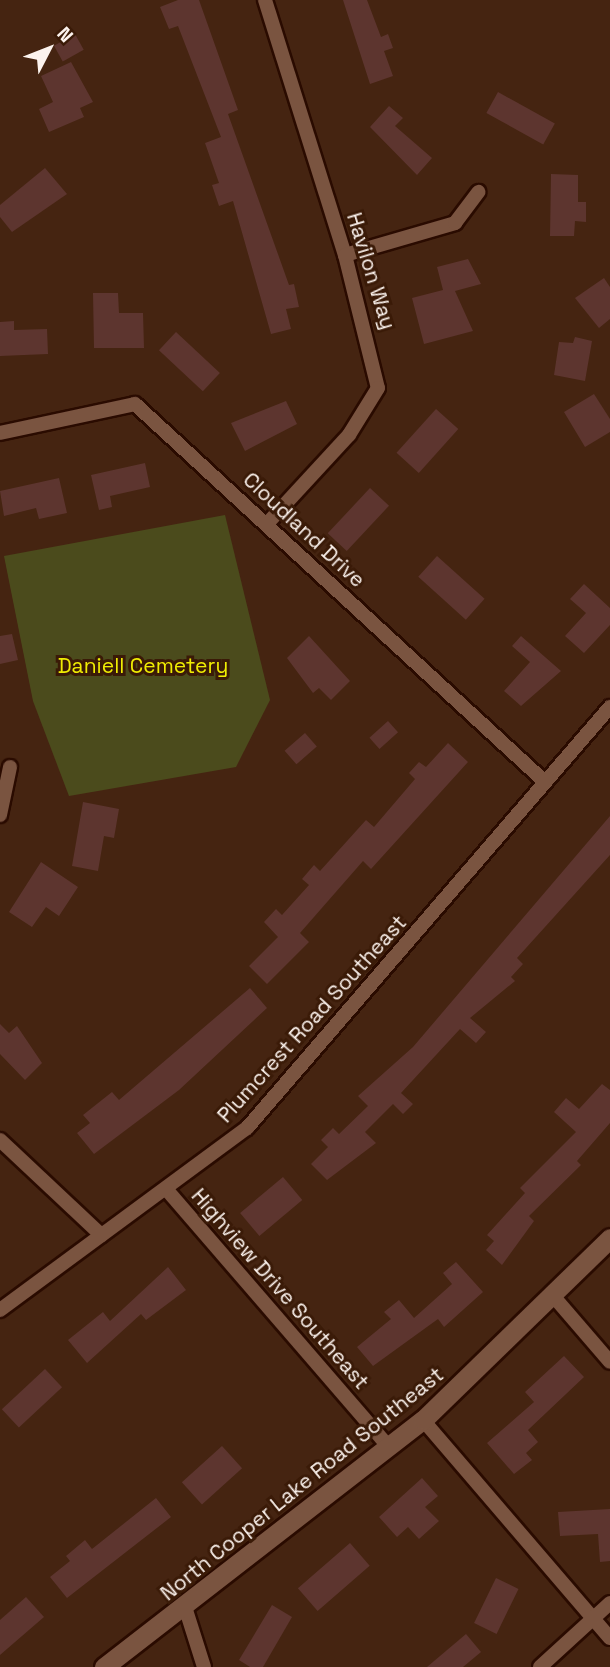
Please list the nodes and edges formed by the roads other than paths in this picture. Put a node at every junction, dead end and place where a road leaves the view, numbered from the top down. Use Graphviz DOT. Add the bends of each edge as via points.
graph roads {
  1 [pos="265,0"];
  2 [pos="478,192"];
  3 [pos="345,256"];
  4 [pos="0,433"];
  5 [pos="267,524"];
  6 [pos="610,707"];
  7 [pos="10,768"];
  8 [pos="545,782"];
  9 [pos="0,815"];
  10 [pos="0,1140"];
  11 [pos="167,1190"];
  12 [pos="101,1235"];
  13 [pos="610,1238"];
  14 [pos="555,1298"];
  15 [pos="0,1310"];
  16 [pos="610,1362"];
  17 [pos="423,1420"];
  18 [pos="389,1447"];
  19 [pos="610,1603"];
  20 [pos="186,1610"];
  21 [pos="593,1618"];
  22 [pos="610,1638"];
  23 [pos="104,1667"];
  24 [pos="204,1667"];
  25 [pos="540,1667"];
  1 -- 3 [label="street, Havilon Way"];
  2 -- 3 [label="street" via="455,223"];
  3 -- 5 [label="street, Havilon Way" via="378,388 349,435"];
  4 -- 5 [label="street, Cloudland Drive" via="135,404"];
  5 -- 8 [label="street, Cloudland Drive"];
  6 -- 8 [label="street, Plumcrest Road Southeast"];
  7 -- 9 [label="street"];
  8 -- 11 [label="street, Plumcrest Road Southeast" via="247,1128"];
  10 -- 12 [label="street"];
  11 -- 12 [label="street, Plumcrest Road Southeast"];
  11 -- 18 [label="street, Highview Drive Southeast"];
  12 -- 15 [label="street, Plumcrest Road Southeast"];
  13 -- 14 [label="street, North Cooper Lake Road Southeast"];
  14 -- 16 [label="street"];
  14 -- 17 [label="street, North Cooper Lake Road Southeast"];
  17 -- 18 [label="street, North Cooper Lake Road Southeast"];
  17 -- 21 [label="street"];
  18 -- 20 [label="street, North Cooper Lake Road Southeast"];
  19 -- 21 [label="street"];
  20 -- 23 [label="street, North Cooper Lake Road Southeast"];
  20 -- 24 [label="street"];
  21 -- 22 [label="street"];
  21 -- 25 [label="street"];
}
